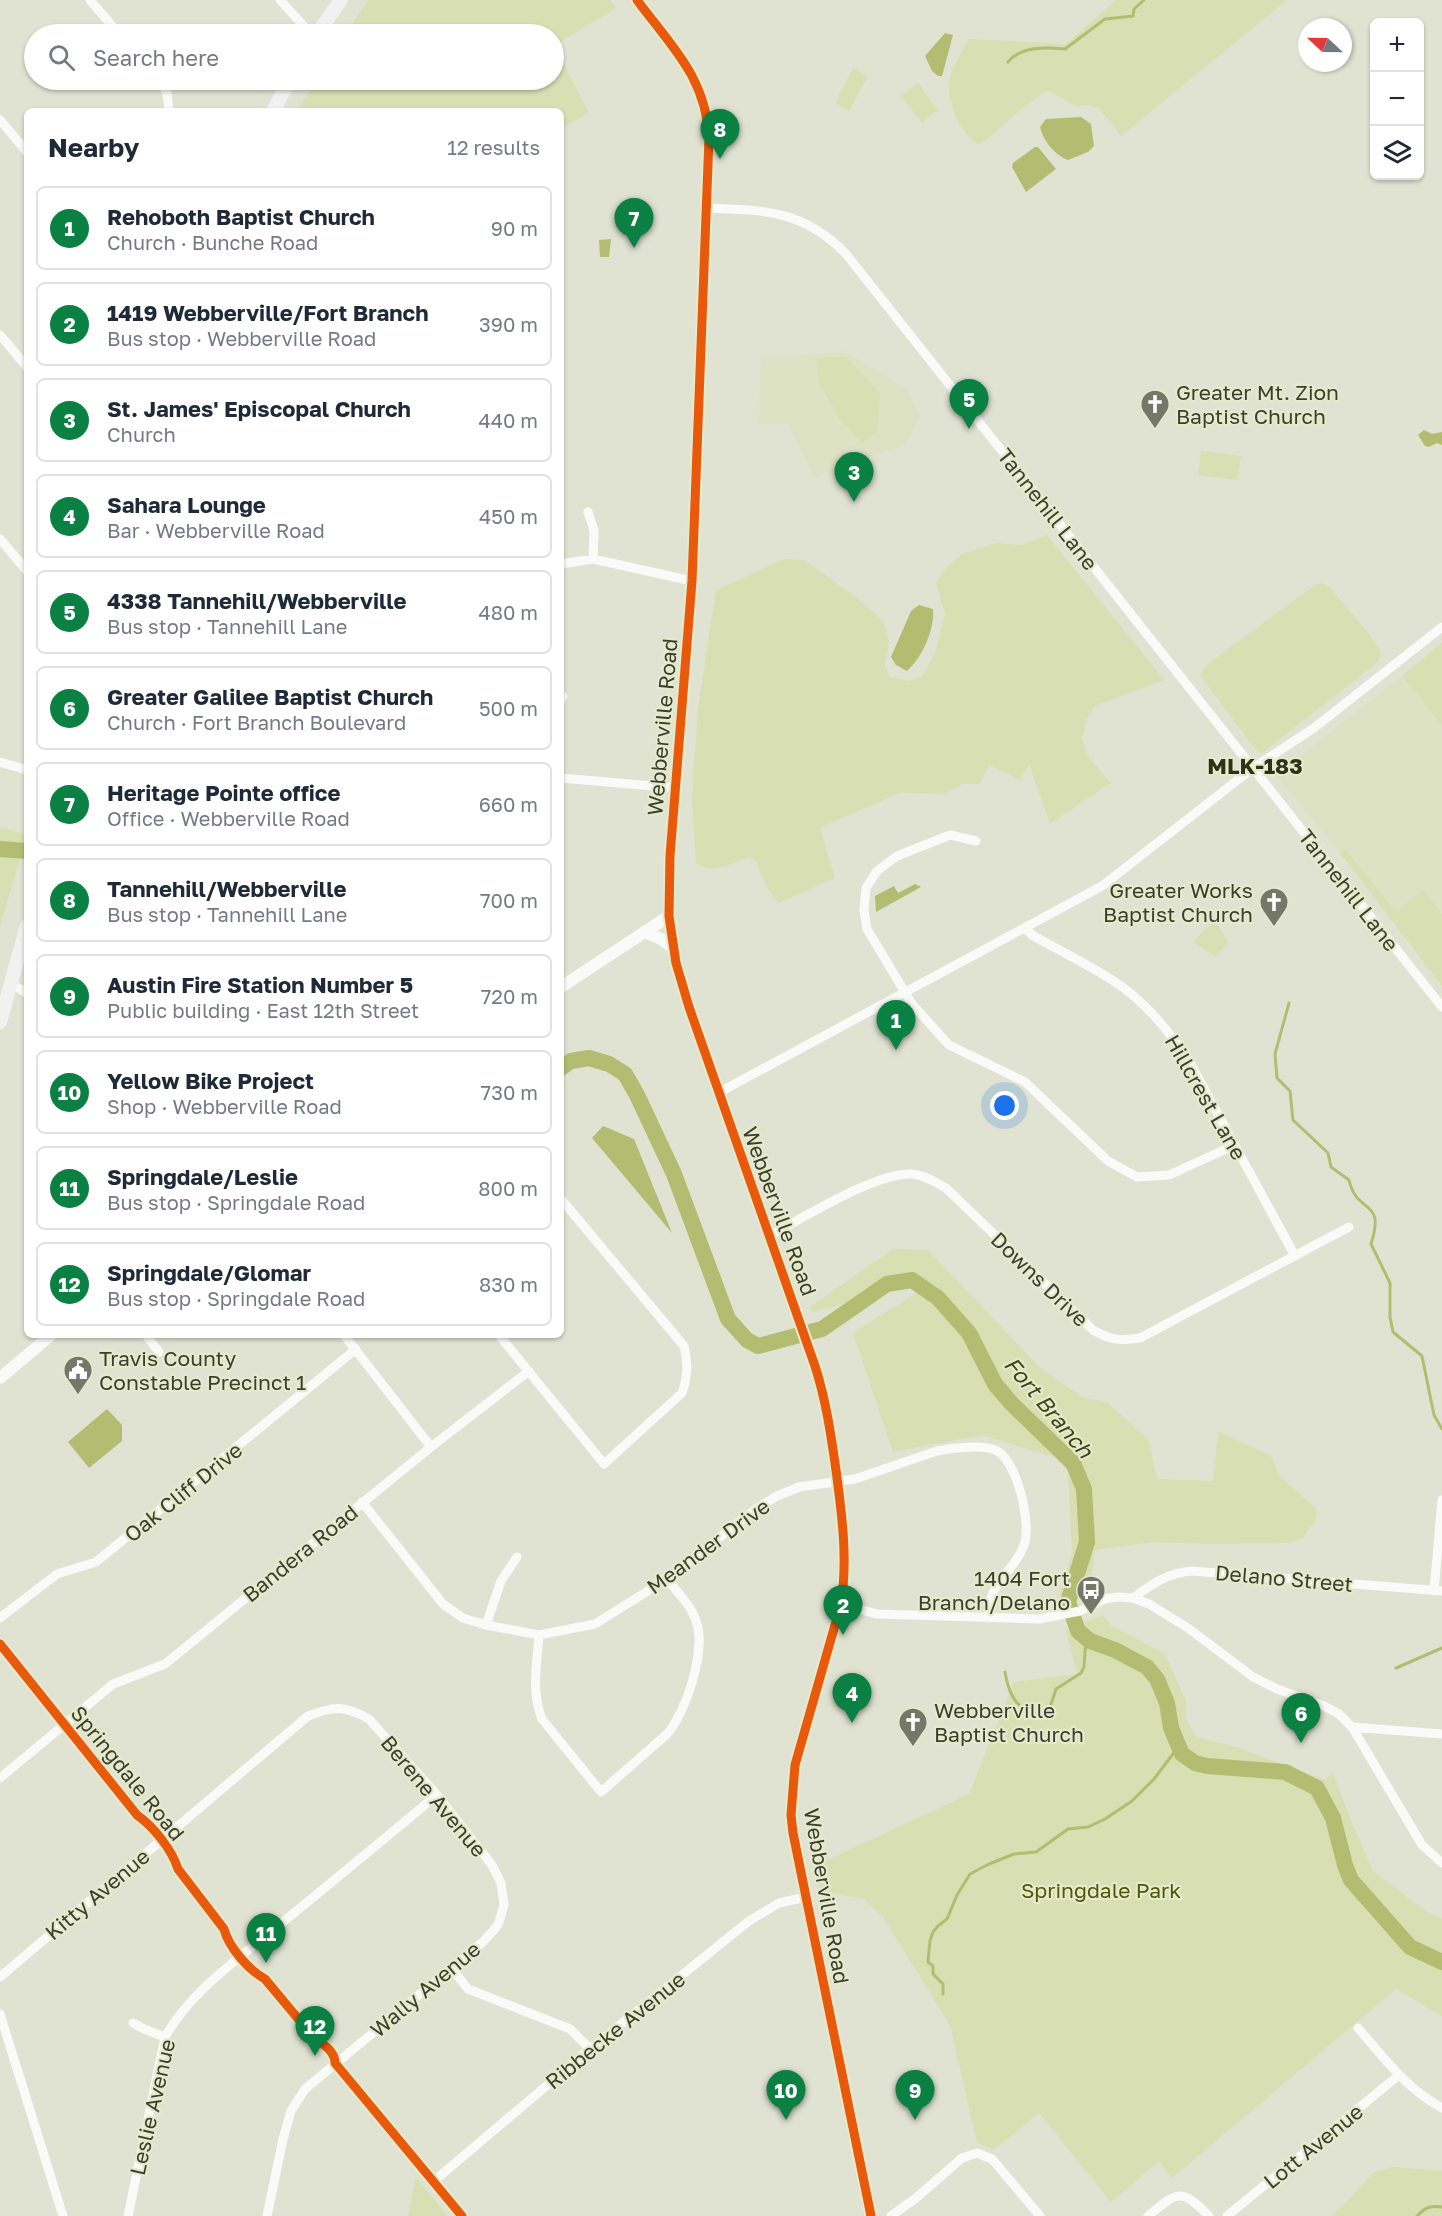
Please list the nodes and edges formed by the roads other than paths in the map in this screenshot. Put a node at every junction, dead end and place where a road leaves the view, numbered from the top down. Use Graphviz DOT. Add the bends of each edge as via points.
graph roads {
  1 [pos="90,0"];
  2 [pos="280,0"];
  3 [pos="340,0"];
  4 [pos="637,0"];
  5 [pos="110,24"];
  6 [pos="302,24"];
  7 [pos="324,24"];
  8 [pos="164,90"];
  9 [pos="285,90"];
  10 [pos="169,108"];
  11 [pos="275,108"];
  12 [pos="0,120"];
  13 [pos="24,148"];
  14 [pos="707,208"];
  15 [pos="0,335"];
  16 [pos="24,363"];
  17 [pos="588,512"];
  18 [pos="0,539"];
  19 [pos="592,559"];
  20 [pos="564,564"];
  21 [pos="24,567"];
  22 [pos="692,581"];
  23 [pos="1442,627"];
  24 [pos="0,762"];
  25 [pos="1253,768"];
  26 [pos="24,770"];
  27 [pos="564,778"];
  28 [pos="676,788"];
  29 [pos="975,841"];
  30 [pos="669,916"];
  31 [pos="1025,928"];
  32 [pos="644,932"];
  33 [pos="24,937"];
  34 [pos="673,948"];
  35 [pos="11,984"];
  36 [pos="564,985"];
  37 [pos="24,991"];
  38 [pos="904,994"];
  39 [pos="1442,1007"];
  40 [pos="0,1022"];
  41 [pos="718,1093"];
  42 [pos="1235,1145"];
  43 [pos="564,1203"];
  44 [pos="1349,1227"];
  45 [pos="769,1236"];
  46 [pos="1295,1256"];
  47 [pos="47,1338"];
  48 [pos="148,1338"];
  49 [pos="347,1338"];
  50 [pos="502,1338"];
  51 [pos="356,1349"];
  52 [pos="159,1352"];
  53 [pos="529,1371"];
  54 [pos="0,1378"];
  55 [pos="430,1447"];
  56 [pos="838,1483"];
  57 [pos="1442,1500"];
  58 [pos="362,1502"];
  59 [pos="517,1557"];
  60 [pos="667,1579"];
  61 [pos="1438,1591"];
  62 [pos="1133,1598"];
  63 [pos="841,1604"];
  64 [pos="0,1618"];
  65 [pos="988,1618"];
  66 [pos="486,1625"];
  67 [pos="539,1635"];
  68 [pos="0,1644"];
  69 [pos="339,1707"];
  70 [pos="65,1723"];
  71 [pos="1352,1727"];
  72 [pos="1442,1734"];
  73 [pos="0,1778"];
  74 [pos="437,1795"];
  75 [pos="158,1842"];
  76 [pos="1442,1863"];
  77 [pos="806,1897"];
  78 [pos="504,1905"];
  79 [pos="244,1954"];
  80 [pos="451,1968"];
  81 [pos="0,1977"];
  82 [pos="0,2014"];
  83 [pos="133,2023"];
  84 [pos="1358,2028"];
  85 [pos="165,2037"];
  86 [pos="590,2049"];
  87 [pos="335,2063"];
  88 [pos="1399,2075"];
  89 [pos="1442,2108"];
  90 [pos="434,2181"];
  91 [pos="63,2216"];
  92 [pos="128,2216"];
  93 [pos="267,2216"];
  94 [pos="462,2216"];
  95 [pos="871,2216"];
  96 [pos="891,2216"];
  97 [pos="1041,2216"];
  98 [pos="1148,2216"];
  99 [pos="1209,2216"];
  100 [pos="1227,2216"];
  1 -- 5 [label="street"];
  2 -- 6 [label="street"];
  3 -- 7 [label="main road"];
  4 -- 14 [label="street" via="690,72 704,101 709,138"];
  8 -- 10 [label="street"];
  9 -- 11 [label="main road"];
  12 -- 13 [label="street"];
  14 -- 22 [label="street, Webberville Road"];
  14 -- 25 [label="street, Tannehill Lane" via="783,214 807,223 837,245"];
  15 -- 16 [label="street"];
  17 -- 19 [label="street" via="594,530"];
  18 -- 21 [label="street"];
  19 -- 20 [label="street"];
  19 -- 22 [label="street"];
  22 -- 28 [label="street, Webberville Road"];
  23 -- 25 [label="street" via="1314,728"];
  24 -- 26 [label="street"];
  25 -- 31 [label="street" via="1112,879"];
  25 -- 39 [label="street, Tannehill Lane"];
  27 -- 28 [label="street"];
  28 -- 30 [label="street, Webberville Road"];
  29 -- 38 [label="street" via="950,835 897,856 877,871 866,888 867,929"];
  30 -- 32 [label="street"];
  30 -- 34 [label="street, Webberville Road"];
  31 -- 38 [label="street"];
  31 -- 42 [label="street, Hillcrest Lane" via="1114,981 1157,1017 1188,1059"];
  32 -- 34 [label="street"];
  32 -- 36 [label="street"];
  33 -- 35 [label="main road"];
  34 -- 41 [label="street, Webberville Road" via="681,984"];
  35 -- 37 [label="street"];
  35 -- 40 [label="main road"];
  38 -- 41 [label="street"];
  38 -- 42 [label="street" via="949,1045 1025,1082 1108,1161 1137,1177 1169,1175"];
  41 -- 45 [label="street, Webberville Road"];
  42 -- 46 [label="street, Hillcrest Lane"];
  43 -- 53 [label="street" via="684,1346 687,1378 672,1405 604,1464"];
  44 -- 46 [label="street, Downs Drive"];
  45 -- 46 [label="street, Downs Drive" via="874,1181 911,1174 922,1176 946,1188 1092,1330 1120,1341 1140,1338"];
  45 -- 56 [label="street, Webberville Road" via="824,1394"];
  47 -- 54 [label="street"];
  48 -- 52 [label="street"];
  49 -- 51 [label="street"];
  50 -- 53 [label="street"];
  51 -- 55 [label="street"];
  51 -- 64 [label="street, Oak Cliff Drive" via="96,1562 57,1574"];
  53 -- 55 [label="street, Bandera Road"];
  55 -- 58 [label="street, Bandera Road"];
  56 -- 60 [label="street, Meander Drive" via="800,1488 766,1502"];
  56 -- 63 [label="street, Webberville Road" via="845,1554"];
  56 -- 65 [label="street, Meander Drive" via="927,1453 948,1449 998,1451 1017,1481 1027,1533 1021,1551 993,1591"];
  57 -- 61 [label="street"];
  58 -- 66 [label="street, Meander Drive" via="443,1604 463,1618"];
  58 -- 70 [label="street, Bandera Road" via="165,1664 113,1684"];
  59 -- 66 [label="street" via="501,1581"];
  60 -- 67 [label="street, Meander Drive" via="595,1624"];
  60 -- 67 [label="street" via="693,1614 699,1632 700,1649 684,1708 666,1735 601,1792 542,1719 535,1687"];
  61 -- 62 [label="street, Delano Street" via="1192,1571 1157,1580"];
  62 -- 65 [label="street" via="1112,1597 1050,1618"];
  62 -- 71 [label="street" via="1188,1628 1247,1673 1324,1706"];
  63 -- 65 [label="street" via="877,1614"];
  63 -- 77 [label="street, Webberville Road" via="793,1782 793,1833"];
  66 -- 67 [label="street, Meander Drive"];
  68 -- 70 [label="street, Springdale Road"];
  69 -- 74 [label="street, Berene Avenue" via="369,1719"];
  69 -- 75 [label="street, Kitty Avenue" via="308,1716"];
  70 -- 73 [label="street, Bandera Road"];
  70 -- 75 [label="street, Springdale Road" via="137,1815 147,1822"];
  71 -- 72 [label="street"];
  71 -- 76 [label="street" via="1422,1845"];
  74 -- 78 [label="street, Berene Avenue" via="492,1866 501,1883"];
  74 -- 79 [label="street, Leslie Avenue"];
  75 -- 79 [label="street, Springdale Road" via="175,1859 178,1869 224,1929 234,1935"];
  75 -- 81 [label="street, Kitty Avenue"];
  77 -- 86 [label="street, Ribbecke Avenue" via="779,1903 760,1913"];
  77 -- 95 [label="street, Webberville Road"];
  78 -- 80 [label="street, Wally Avenue" via="498,1925"];
  79 -- 85 [label="street, Leslie Avenue" via="188,2002"];
  79 -- 87 [label="street, Springdale Road" via="262,1969 265,1979 315,2039 318,2049 329,2062"];
  80 -- 86 [label="street" via="468,1989 570,2029"];
  80 -- 87 [label="street, Wally Avenue"];
  82 -- 91 [label="street"];
  83 -- 85 [label="street"];
  84 -- 88 [label="street"];
  85 -- 92 [label="street, Leslie Avenue"];
  86 -- 90 [label="street, Ribbecke Avenue"];
  87 -- 90 [label="street, Springdale Road"];
  87 -- 93 [label="street, Wally Avenue" via="305,2089 291,2111"];
  88 -- 89 [label="street" via="1419,2095"];
  88 -- 100 [label="street, Lott Avenue"];
  90 -- 94 [label="street, Springdale Road"];
  96 -- 97 [label="street" via="962,2158 974,2153 992,2158"];
  98 -- 99 [label="street" via="1170,2198 1182,2195"];
}
